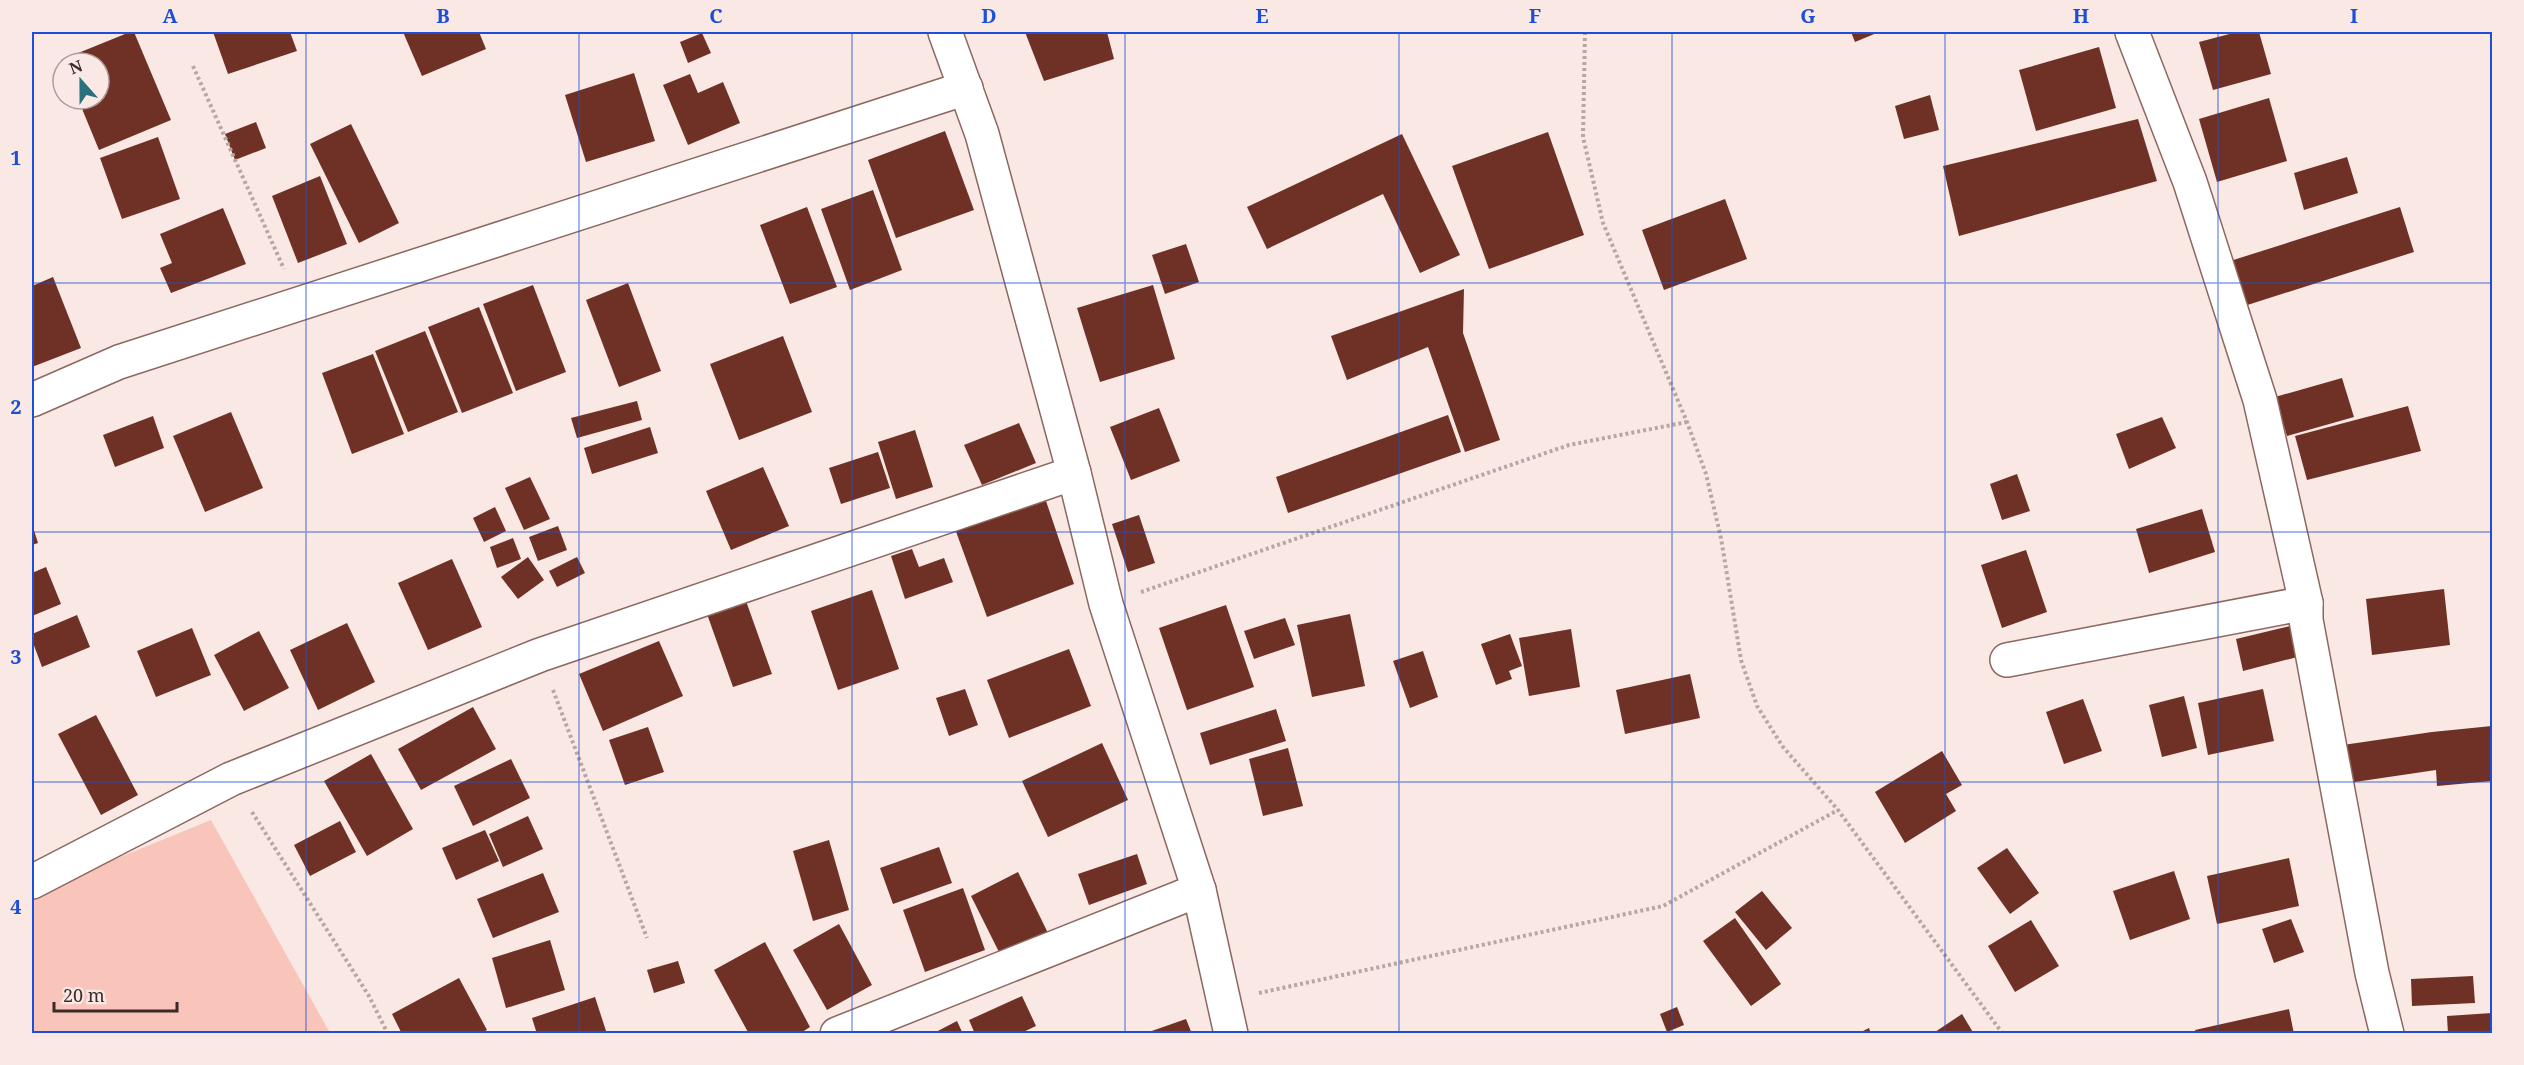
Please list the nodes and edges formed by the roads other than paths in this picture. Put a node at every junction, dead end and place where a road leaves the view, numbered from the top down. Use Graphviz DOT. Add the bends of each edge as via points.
graph roads {
  1 [pos="945,32"];
  2 [pos="2132,32"];
  3 [pos="966,87"];
  4 [pos="32,400"];
  5 [pos="1074,473"];
  6 [pos="2306,603"];
  7 [pos="2007,660"];
  8 [pos="32,882"];
  9 [pos="1199,891"];
  10 [pos="837,1034"];
  11 [pos="1231,1034"];
  12 [pos="2387,1034"];
  1 -- 3 [label="street"];
  2 -- 6 [label="street" via="2190,182 2260,399"];
  3 -- 4 [label="street" via="119,362"];
  3 -- 5 [label="street"];
  5 -- 8 [label="street" via="540,655 231,779"];
  5 -- 9 [label="street" via="1106,604"];
  6 -- 7 [label="street"];
  6 -- 12 [label="street" via="2369,961"];
  9 -- 10 [label="street"];
  9 -- 11 [label="street"];
}
